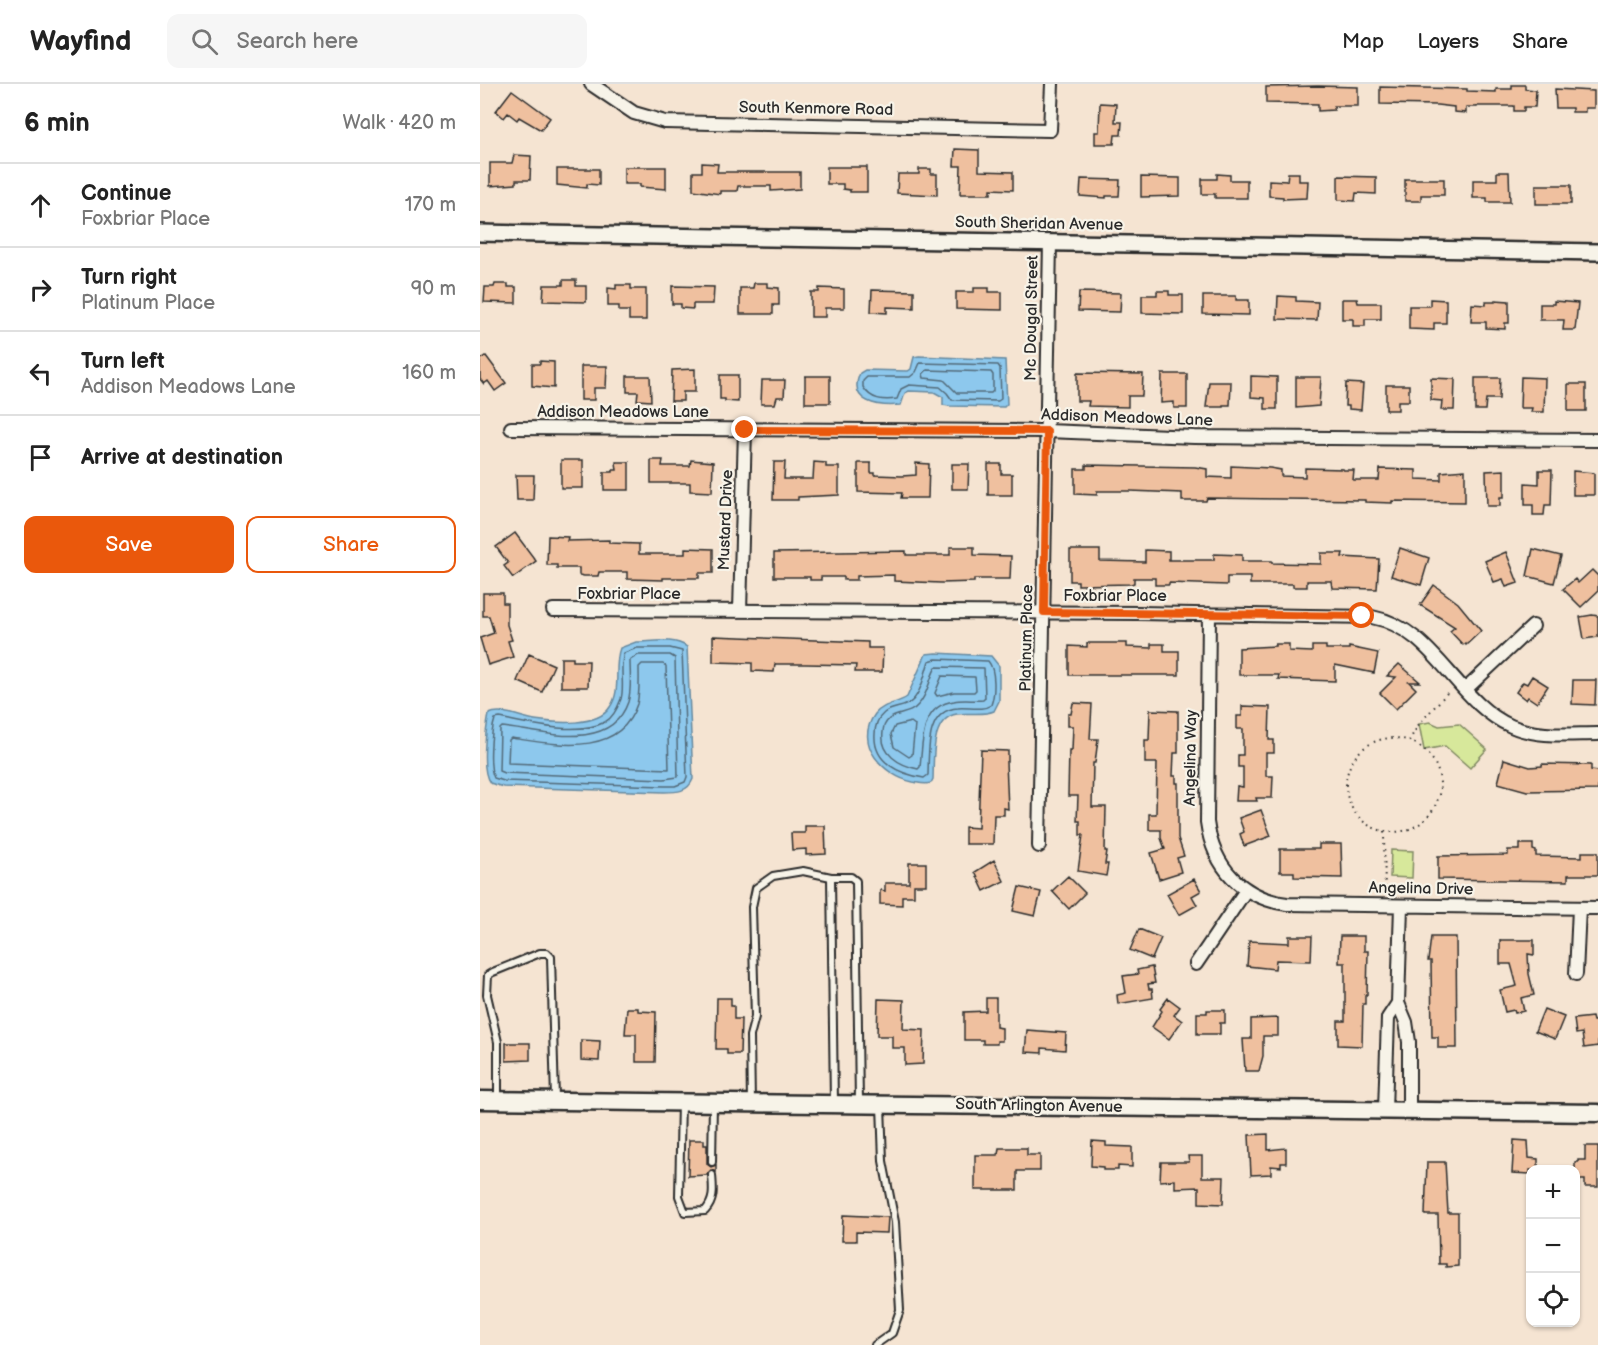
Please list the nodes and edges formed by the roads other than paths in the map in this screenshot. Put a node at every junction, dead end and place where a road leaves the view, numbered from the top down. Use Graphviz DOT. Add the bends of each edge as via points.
graph roads {
  1 [pos="591,84"];
  2 [pos="1052,84"];
  3 [pos="480,233"];
  4 [pos="1050,242"];
  5 [pos="1598,252"];
  6 [pos="511,428"];
  7 [pos="745,430"];
  8 [pos="1047,431"];
  9 [pos="1598,440"];
  10 [pos="553,610"];
  11 [pos="740,611"];
  12 [pos="1044,612"];
  13 [pos="1209,614"];
  14 [pos="1533,626"];
  15 [pos="1462,685"];
  16 [pos="1598,734"];
  17 [pos="1039,846"];
  18 [pos="831,877"];
  19 [pos="1246,890"];
  20 [pos="1401,906"];
  21 [pos="1579,908"];
  22 [pos="1598,908"];
  23 [pos="1196,964"];
  24 [pos="1576,974"];
  25 [pos="1398,1003"];
  26 [pos="480,1100"];
  27 [pos="498,1100"];
  28 [pos="555,1100"];
  29 [pos="681,1102"];
  30 [pos="713,1102"];
  31 [pos="751,1103"];
  32 [pos="834,1104"];
  33 [pos="859,1104"];
  34 [pos="881,1104"];
  35 [pos="1385,1110"];
  36 [pos="1409,1111"];
  37 [pos="1598,1113"];
  38 [pos="712,1162"];
  39 [pos="712,1175"];
  40 [pos="875,1345"];
  1 -- 2 [label="street, South Kenmore Road" via="634,113 665,122 1050,130"];
  3 -- 4 [label="street, South Sheridan Avenue"];
  4 -- 5 [label="street, South Sheridan Avenue"];
  4 -- 8 [label="street, Mc Dougal Street"];
  6 -- 7 [label="street, Addison Meadows Lane"];
  7 -- 8 [label="street, Addison Meadows Lane"];
  7 -- 11 [label="street, Mustard Drive"];
  8 -- 9 [label="street, Addison Meadows Lane" via="1194,437"];
  8 -- 12 [label="street, Platinum Place"];
  10 -- 11 [label="street, Foxbriar Place"];
  11 -- 12 [label="street, Foxbriar Place"];
  12 -- 13 [label="street, Foxbriar Place"];
  12 -- 17 [label="street, Platinum Place"];
  13 -- 15 [label="street, Foxbriar Place" via="1378,618 1411,633"];
  13 -- 19 [label="street, Angelina Way" via="1208,828 1222,867"];
  14 -- 15 [label="street"];
  15 -- 16 [label="street, Foxbriar Place" via="1498,719 1519,729"];
  18 -- 31 [label="lane" via="803,871 774,876 756,888 752,907 755,1017 750,1036"];
  18 -- 32 [label="lane"];
  18 -- 33 [label="lane" via="851,877 856,881"];
  19 -- 20 [label="street, Angelina Drive" via="1287,904"];
  19 -- 23 [label="street"];
  20 -- 21 [label="street, Angelina Drive"];
  20 -- 25 [label="street"];
  21 -- 22 [label="street, Angelina Drive"];
  21 -- 24 [label="street"];
  25 -- 35 [label="street" via="1388,1018"];
  25 -- 36 [label="street" via="1409,1042"];
  26 -- 27 [label="main road, South Arlington Avenue"];
  27 -- 28 [label="main road, South Arlington Avenue"];
  27 -- 28 [label="lane" via="498,1042 487,995 488,975 547,953 552,957"];
  28 -- 29 [label="main road, South Arlington Avenue"];
  29 -- 30 [label="main road, South Arlington Avenue"];
  29 -- 39 [label="lane" via="679,1196 686,1212 705,1211 711,1204"];
  30 -- 31 [label="main road, South Arlington Avenue"];
  30 -- 38 [label="lane"];
  31 -- 32 [label="main road, South Arlington Avenue"];
  32 -- 33 [label="main road, South Arlington Avenue"];
  33 -- 34 [label="main road, South Arlington Avenue"];
  34 -- 35 [label="main road, South Arlington Avenue"];
  34 -- 40 [label="lane" via="883,1161 895,1222 900,1310 892,1333"];
  35 -- 36 [label="main road, South Arlington Avenue"];
  36 -- 37 [label="main road, South Arlington Avenue"];
}
